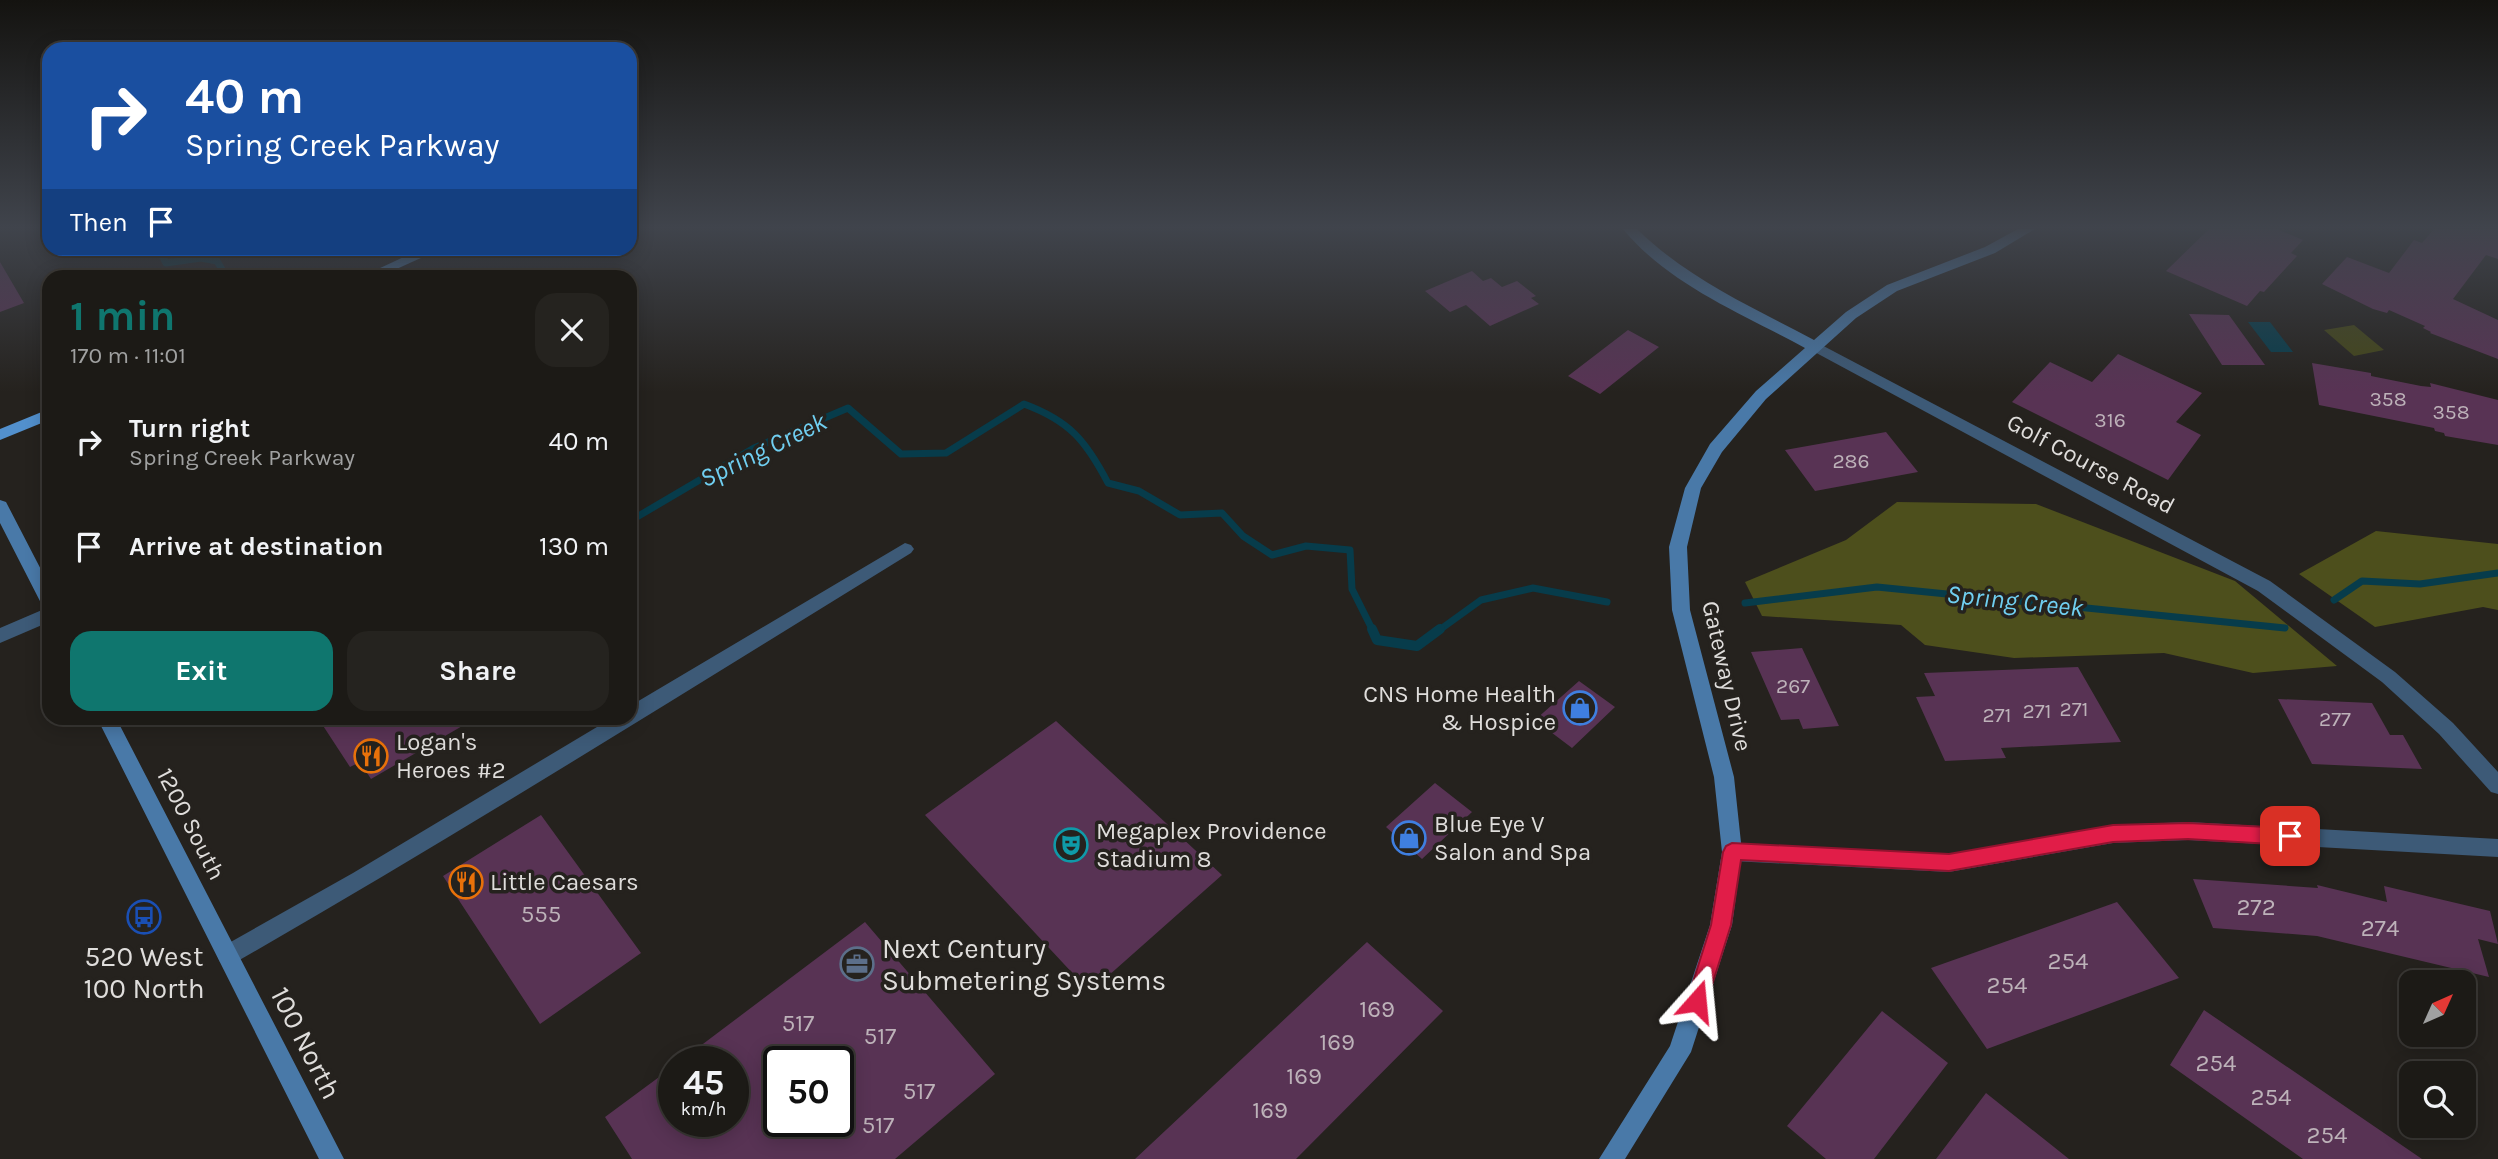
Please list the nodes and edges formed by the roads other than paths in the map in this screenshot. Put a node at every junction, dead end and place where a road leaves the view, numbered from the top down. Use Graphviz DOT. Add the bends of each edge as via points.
graph roads {
  1 [pos="1700,283"];
  2 [pos="1905,283"];
  3 [pos="1814,346"];
  4 [pos="42,417"];
  5 [pos="0,435"];
  6 [pos="0,506"];
  7 [pos="905,549"];
  8 [pos="42,588"];
  9 [pos="42,617"];
  10 [pos="0,636"];
  11 [pos="637,712"];
  12 [pos="111,725"];
  13 [pos="616,725"];
  14 [pos="2498,786"];
  15 [pos="2498,848"];
  16 [pos="1732,852"];
  17 [pos="228,955"];
  18 [pos="332,1159"];
  19 [pos="1611,1159"];
  1 -- 3 [label="main road, Golf Course Road"];
  2 -- 3 [label="main road, Gateway Drive" via="1851,315"];
  3 -- 14 [label="street, Golf Course Road" via="2264,586 2392,677"];
  3 -- 16 [label="main road, Gateway Drive" via="1761,395 1716,448 1693,488 1678,547 1681,610 1724,777"];
  4 -- 5 [label="main road"];
  6 -- 8 [label="main road"];
  7 -- 11 [label="street"];
  9 -- 10 [label="street"];
  12 -- 17 [label="main road, 1200 South"];
  13 -- 17 [label="street"];
  15 -- 16 [label="street" via="2188,831 2113,834 1949,863"];
  16 -- 19 [label="main road, Gateway Drive" via="1721,925 1680,1052"];
  17 -- 18 [label="main road, 100 North"];
}
